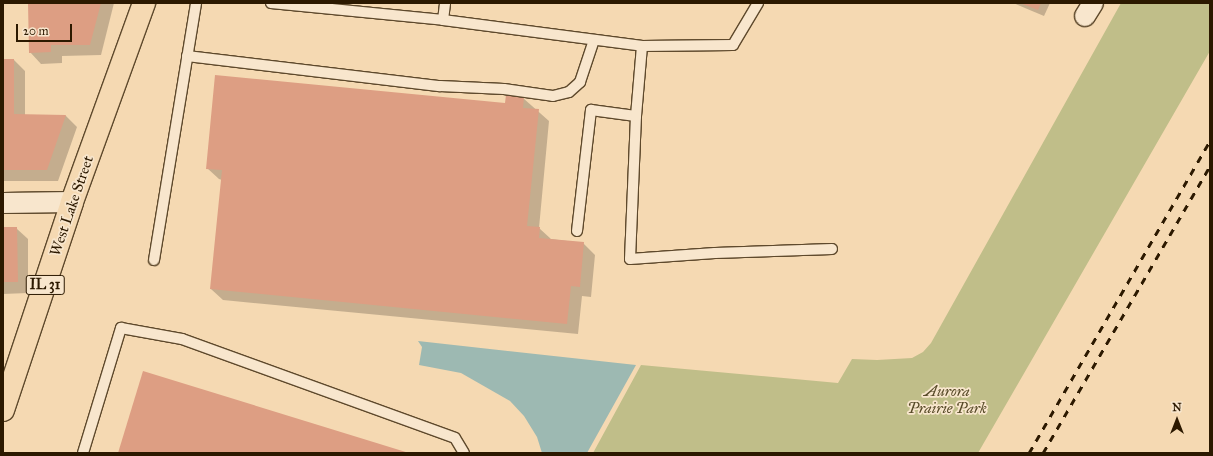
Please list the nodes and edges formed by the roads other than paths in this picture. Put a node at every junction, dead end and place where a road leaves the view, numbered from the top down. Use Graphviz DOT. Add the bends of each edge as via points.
graph roads {
  1 [pos="144,3"];
  2 [pos="196,3"];
  3 [pos="271,3"];
  4 [pos="445,3"];
  5 [pos="758,3"];
  6 [pos="443,20"];
  7 [pos="594,40"];
  8 [pos="642,46"];
  9 [pos="187,56"];
  10 [pos="636,116"];
  11 [pos="3,202"];
  12 [pos="72,202"];
  13 [pos="577,231"];
  14 [pos="832,249"];
  15 [pos="154,260"];
  16 [pos="3,410"];
  17 [pos="83,453"];
  18 [pos="464,453"];
  1 -- 12 [label="main road, West Lake Street / IL 31"];
  2 -- 9 [label="lane"];
  3 -- 6 [label="lane"];
  4 -- 6 [label="lane"];
  5 -- 8 [label="lane" via="733,45"];
  6 -- 7 [label="lane"];
  7 -- 8 [label="lane"];
  7 -- 9 [label="lane" via="580,82 569,92 553,96 440,86"];
  8 -- 10 [label="lane"];
  9 -- 15 [label="lane"];
  10 -- 13 [label="lane" via="591,110"];
  10 -- 14 [label="lane" via="630,259"];
  11 -- 12 [label="street"];
  12 -- 16 [label="main road, West Lake Street / IL 31"];
  17 -- 18 [label="lane" via="121,328 182,339 448,435 455,438"];
}
